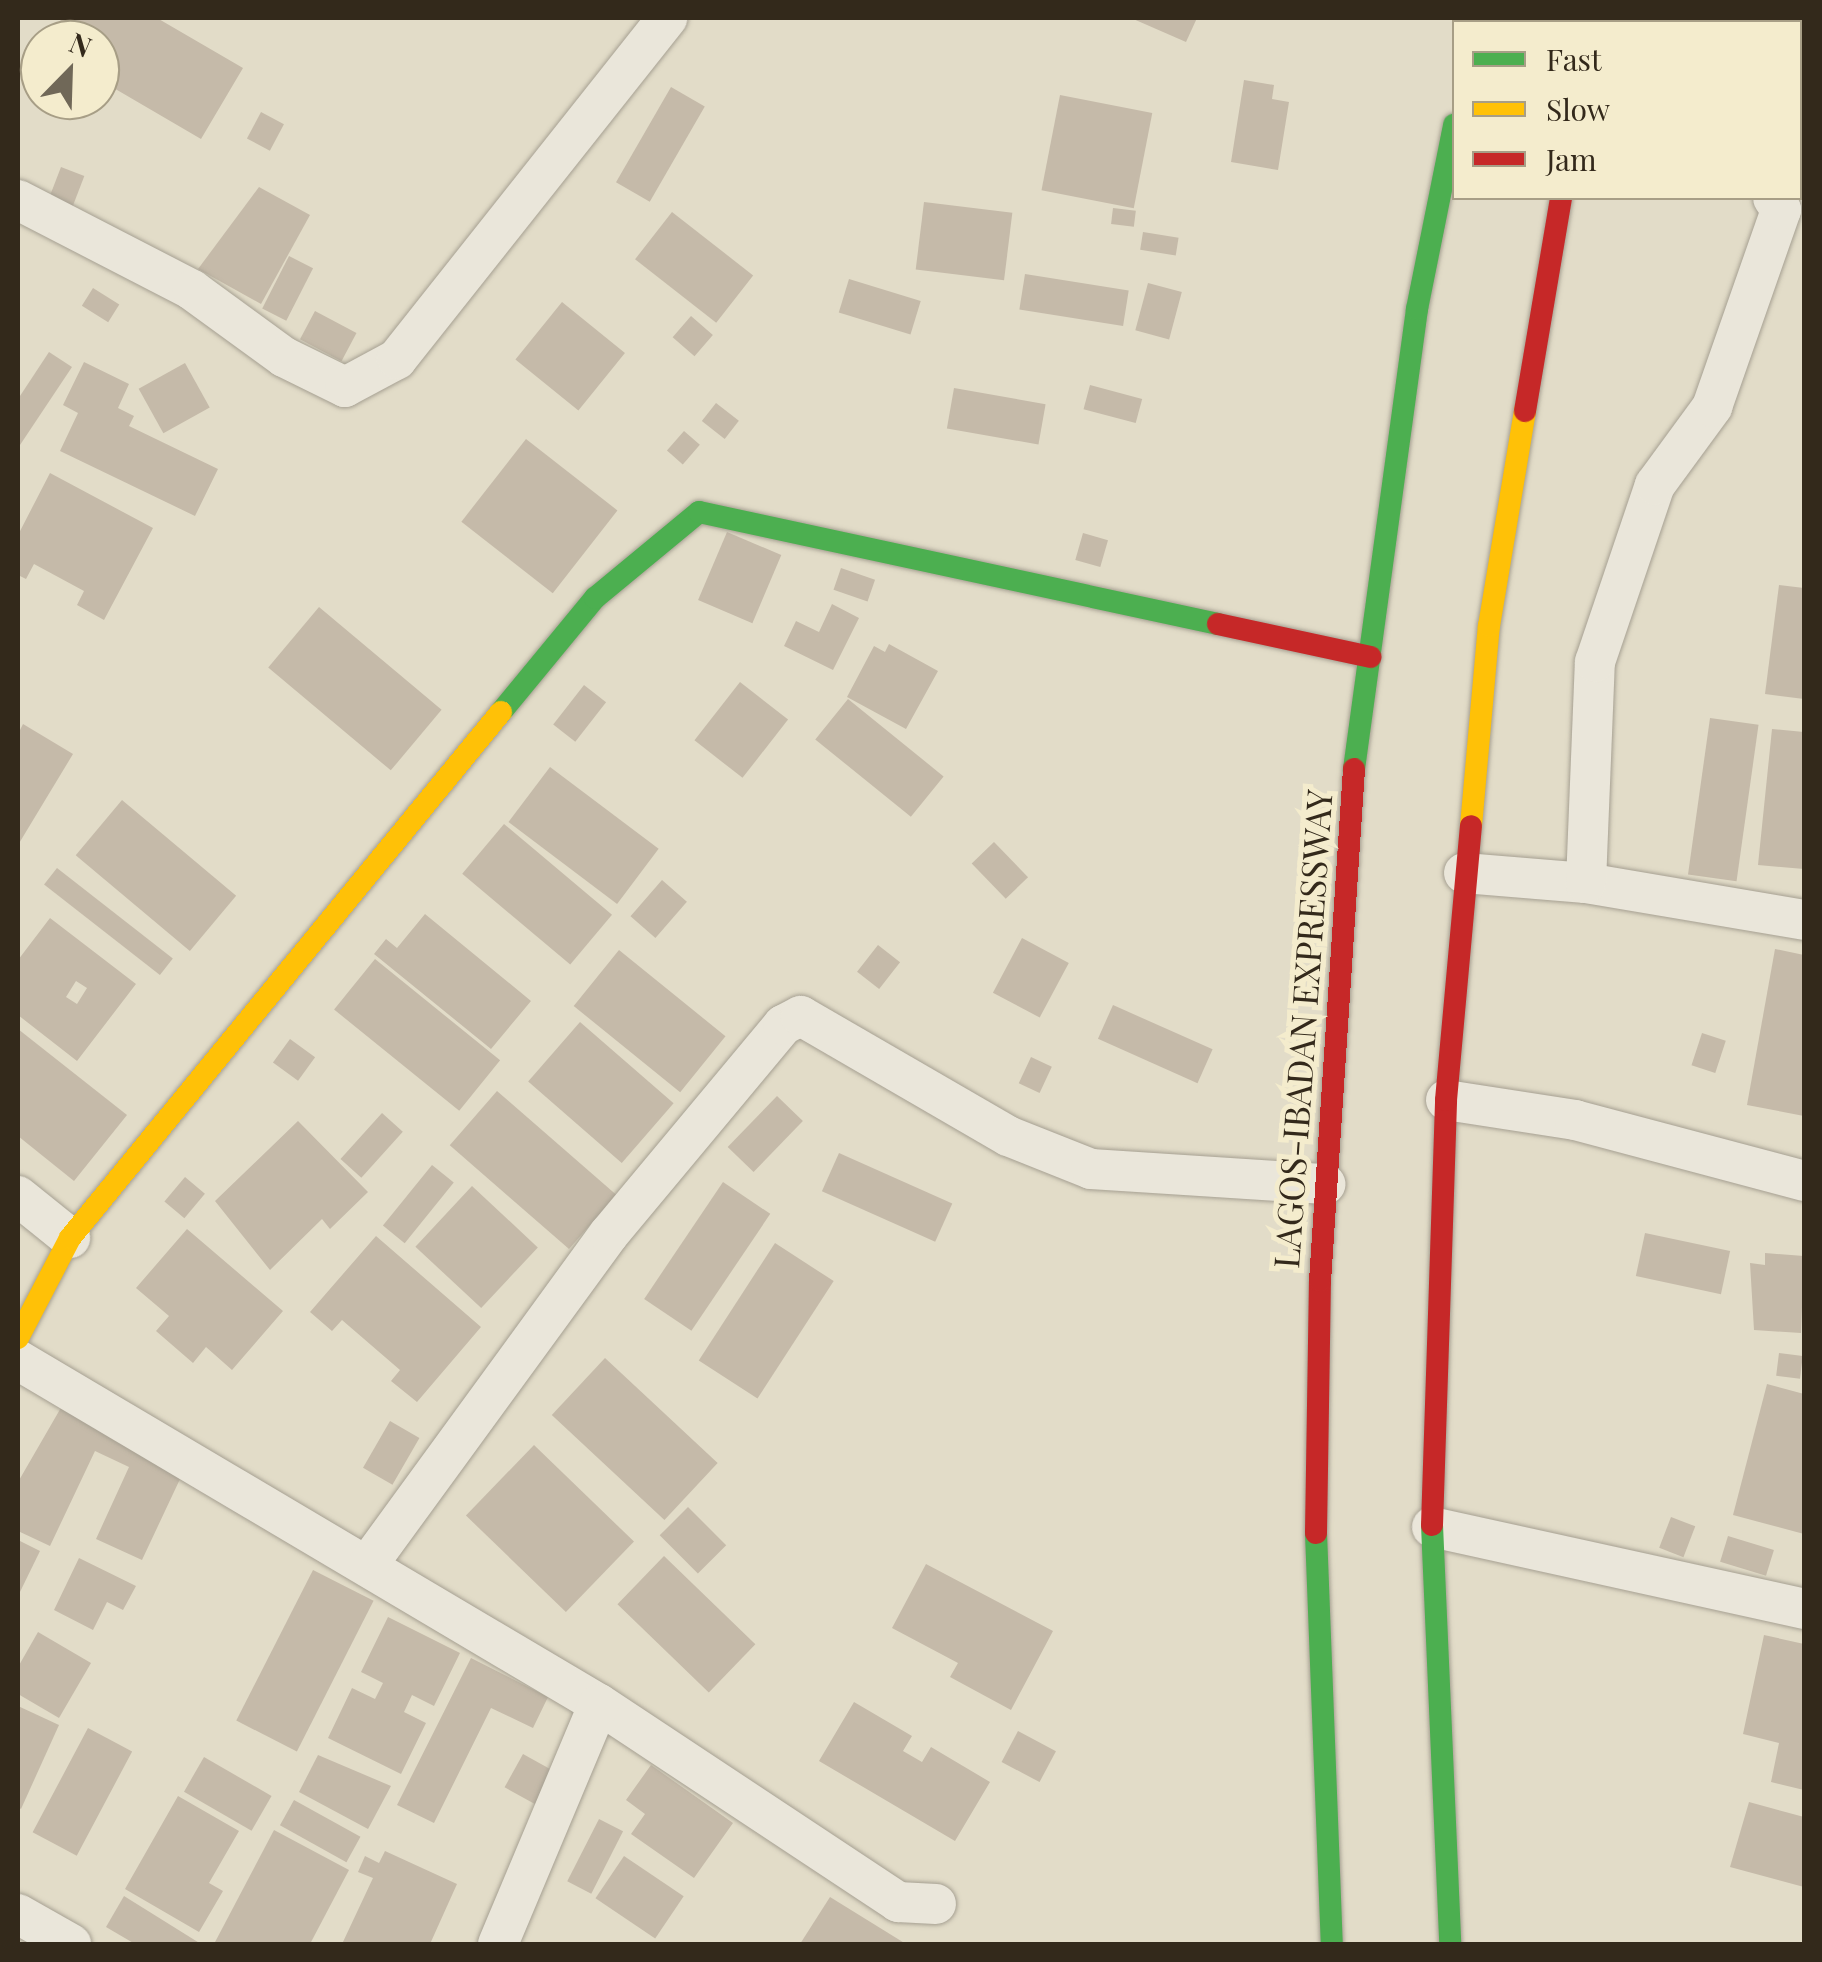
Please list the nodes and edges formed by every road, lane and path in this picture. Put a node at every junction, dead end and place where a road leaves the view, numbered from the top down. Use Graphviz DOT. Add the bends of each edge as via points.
graph roads {
  1 [pos="667,18"];
  2 [pos="1452,135"];
  3 [pos="18,200"];
  4 [pos="1561,200"];
  5 [pos="1786,207"];
  6 [pos="1370,657"];
  7 [pos="1464,873"];
  8 [pos="1586,883"];
  9 [pos="1804,920"];
  10 [pos="1446,1100"];
  11 [pos="1804,1181"];
  12 [pos="1326,1184"];
  13 [pos="18,1196"];
  14 [pos="70,1238"];
  15 [pos="18,1338"];
  16 [pos="18,1360"];
  17 [pos="1432,1527"];
  18 [pos="369,1564"];
  19 [pos="1804,1609"];
  20 [pos="599,1704"];
  21 [pos="936,1904"];
  22 [pos="18,1914"];
  23 [pos="72,1944"];
  24 [pos="498,1944"];
  25 [pos="1332,1944"];
  26 [pos="1450,1944"];
  1 -- 3 [label="street" via="397,360 345,387 284,357 192,290"];
  2 -- 6 [label="main road, LAGOS-IBADAN EXPRESSWAY" via="1417,310"];
  4 -- 7 [label="main road" via="1488,626"];
  5 -- 8 [label="street" via="1712,407 1655,484 1595,662"];
  6 -- 12 [label="main road, LAGOS-IBADAN EXPRESSWAY"];
  6 -- 14 [label="main road" via="699,512 595,598"];
  7 -- 8 [label="street"];
  7 -- 10 [label="main road"];
  8 -- 9 [label="street"];
  10 -- 11 [label="street" via="1575,1120"];
  10 -- 17 [label="main road"];
  12 -- 18 [label="street" via="1091,1169 1008,1136 801,1016 783,1025 609,1234"];
  12 -- 25 [label="main road, LAGOS-IBADAN EXPRESSWAY" via="1314,1639"];
  13 -- 14 [label="street"];
  14 -- 15 [label="main road"];
  16 -- 18 [label="street"];
  17 -- 19 [label="street"];
  17 -- 26 [label="main road"];
  18 -- 20 [label="street"];
  20 -- 21 [label="street" via="898,1902"];
  20 -- 24 [label="street"];
  22 -- 23 [label="street"];
}
